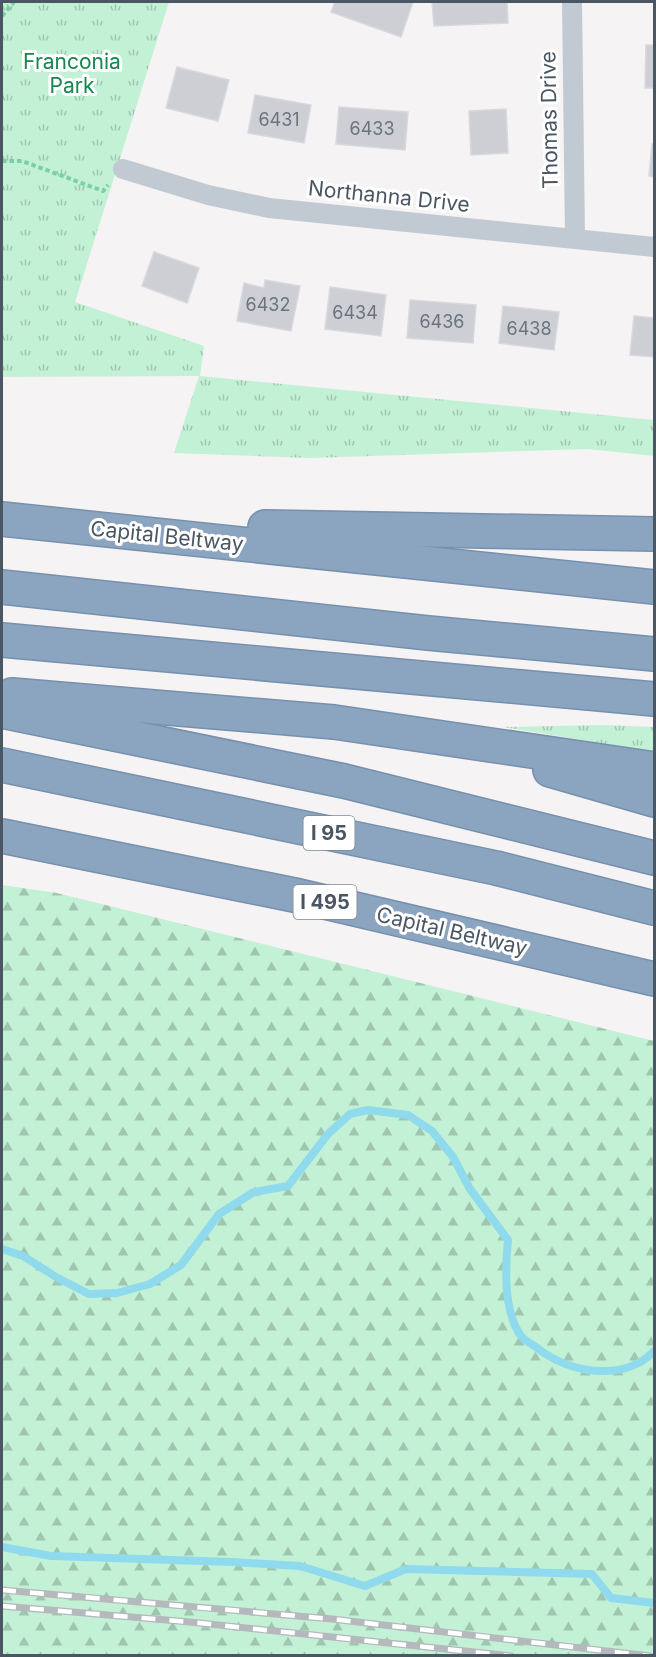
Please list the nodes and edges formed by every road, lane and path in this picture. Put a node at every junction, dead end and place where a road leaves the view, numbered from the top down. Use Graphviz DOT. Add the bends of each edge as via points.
graph roads {
  1 [pos="14,2"];
  2 [pos="572,2"];
  3 [pos="2,16"];
  4 [pos="2,161"];
  5 [pos="123,169"];
  6 [pos="575,239"];
  7 [pos="654,247"];
  8 [pos="2,519"];
  9 [pos="63,525"];
  10 [pos="654,534"];
  11 [pos="2,587"];
  12 [pos="654,588"];
  13 [pos="2,640"];
  14 [pos="654,654"];
  15 [pos="2,694"];
  16 [pos="654,699"];
  17 [pos="2,711"];
  18 [pos="415,734"];
  19 [pos="2,765"];
  20 [pos="654,769"];
  21 [pos="654,800"];
  22 [pos="2,836"];
  23 [pos="654,858"];
  24 [pos="654,908"];
  25 [pos="652,978"];
  1 -- 3 [label="path"];
  2 -- 6 [label="street, Thomas Drive"];
  4 -- 5 [label="path" via="22,161 103,191"];
  5 -- 6 [label="street, Northanna Drive" via="208,195 269,208"];
  6 -- 7 [label="street, Northanna Drive"];
  8 -- 9 [label="highway, Capital Beltway"];
  9 -- 10 [label="highway"];
  9 -- 12 [label="highway, Capital Beltway"];
  11 -- 14 [label="highway"];
  13 -- 16 [label="highway"];
  15 -- 18 [label="highway" via="333,722"];
  17 -- 23 [label="highway" via="344,781"];
  18 -- 20 [label="highway"];
  18 -- 21 [label="highway"];
  19 -- 24 [label="highway, I 95" via="496,868"];
  22 -- 25 [label="highway, Capital Beltway / I 495" via="298,896"];
}
